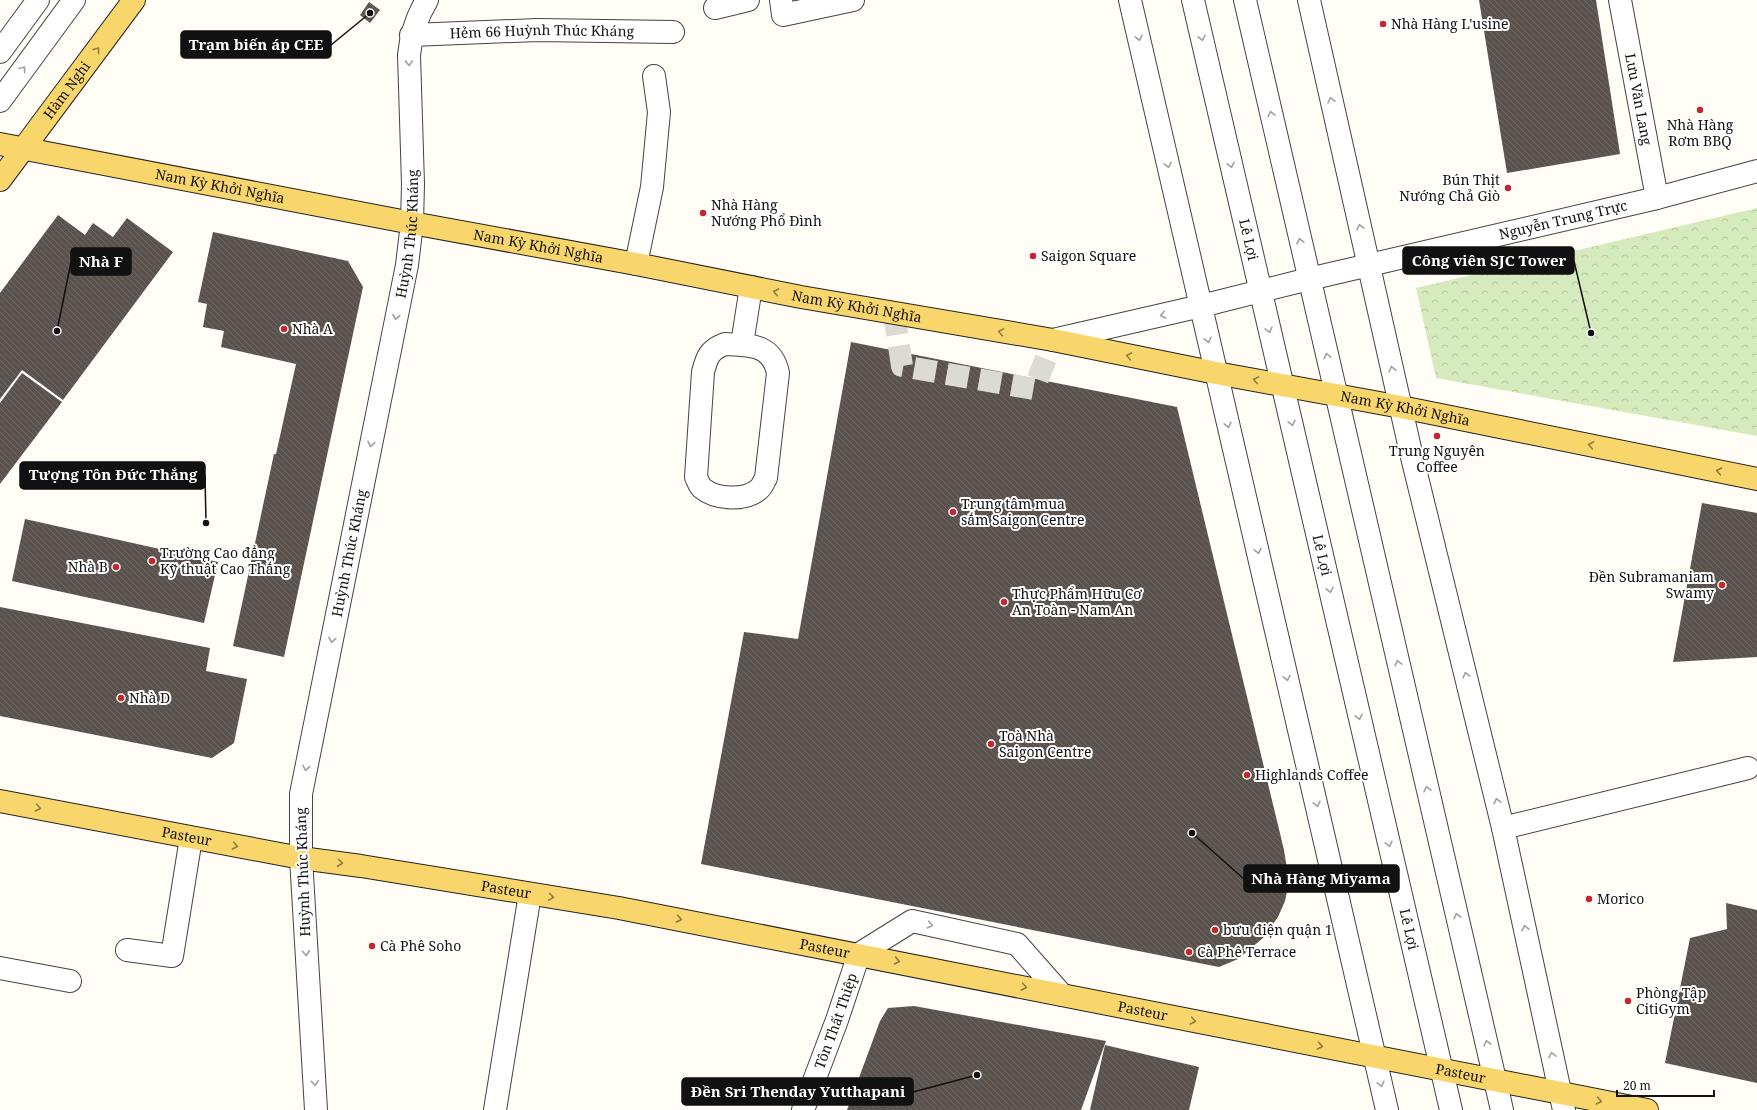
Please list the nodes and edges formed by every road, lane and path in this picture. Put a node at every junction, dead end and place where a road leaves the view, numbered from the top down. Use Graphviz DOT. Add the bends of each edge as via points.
graph roads {
  1 [pos="38,0"];
  2 [pos="74,0"];
  3 [pos="134,0"];
  4 [pos="427,0"];
  5 [pos="748,0"];
  6 [pos="781,0"];
  7 [pos="853,0"];
  8 [pos="1130,0"];
  9 [pos="1193,0"];
  10 [pos="1245,0"];
  11 [pos="1309,0"];
  12 [pos="1620,0"];
  13 [pos="715,8"];
  14 [pos="673,32"];
  15 [pos="411,35"];
  16 [pos="0,52"];
  17 [pos="654,76"];
  18 [pos="0,101"];
  19 [pos="0,144"];
  20 [pos="23,149"];
  21 [pos="0,168"];
  22 [pos="1757,171"];
  23 [pos="0,180"];
  24 [pos="1657,198"];
  25 [pos="412,223"];
  26 [pos="636,264"];
  27 [pos="1369,265"];
  28 [pos="1309,279"];
  29 [pos="750,287"];
  30 [pos="1260,292"];
  31 [pos="1201,306"];
  32 [pos="1053,340"];
  33 [pos="742,344"];
  34 [pos="1216,373"];
  35 [pos="1283,385"];
  36 [pos="1336,394"];
  37 [pos="1401,407"];
  38 [pos="1757,479"];
  39 [pos="1748,768"];
  40 [pos="0,801"];
  41 [pos="1503,828"];
  42 [pos="191,838"];
  43 [pos="301,858"];
  44 [pos="530,894"];
  45 [pos="127,950"];
  46 [pos="858,954"];
  47 [pos="0,968"];
  48 [pos="70,982"];
  49 [pos="1062,994"];
  50 [pos="1374,1057"];
  51 [pos="1441,1069"];
  52 [pos="1496,1080"];
  53 [pos="1562,1102"];
  54 [pos="316,1110"];
  55 [pos="495,1110"];
  56 [pos="803,1110"];
  57 [pos="1387,1110"];
  58 [pos="1451,1110"];
  59 [pos="1502,1110"];
  60 [pos="1647,1110"];
  1 -- 16 [label="street"];
  18 -- 2 [label="street, one-way"];
  20 -- 3 [label="main road, Hàm Nghi, one-way"];
  4 -- 15 [label="street, Huỳnh Thúc Kháng" via="418,14"];
  5 -- 13 [label="street"];
  6 -- 7 [label="street" via="783,15"];
  8 -- 31 [label="street, one-way"];
  9 -- 30 [label="street, Lê Lợi, one-way"];
  28 -- 10 [label="street, one-way"];
  27 -- 11 [label="street, one-way"];
  12 -- 24 [label="street, Lưu Văn Lang"];
  14 -- 15 [label="street, Hẻm 66 Huỳnh Thúc Kháng" via="538,30"];
  15 -- 25 [label="street, Huỳnh Thúc Kháng, one-way" via="408,55"];
  17 -- 26 [label="street" via="659,112 652,187"];
  19 -- 20 [label="main road, Nam Kỳ Khởi Nghĩa"];
  20 -- 21 [label="main road"];
  20 -- 23 [label="main road, Hàm Nghi"];
  20 -- 25 [label="main road, Nam Kỳ Khởi Nghĩa"];
  22 -- 24 [label="street, Nguyễn Trung Trực"];
  24 -- 27 [label="street, Nguyễn Trung Trực"];
  25 -- 26 [label="main road, Nam Kỳ Khởi Nghĩa"];
  25 -- 43 [label="street, Huỳnh Thúc Kháng, one-way" via="407,265 301,794"];
  26 -- 29 [label="main road, Nam Kỳ Khởi Nghĩa"];
  27 -- 28 [label="street, Nguyễn Trung Trực"];
  37 -- 27 [label="street, one-way"];
  28 -- 30 [label="street, Nam Kỳ Khởi Nghĩa"];
  36 -- 28 [label="street, one-way"];
  32 -- 29 [label="main road, Nam Kỳ Khởi Nghĩa, one-way"];
  29 -- 33 [label="street"];
  30 -- 31 [label="street, Nam Kỳ Khởi Nghĩa"];
  30 -- 35 [label="street, Lê Lợi, one-way"];
  31 -- 32 [label="street, Nam Kỳ Khởi Nghĩa, one-way"];
  31 -- 34 [label="street, one-way"];
  34 -- 32 [label="main road, Nam Kỳ Khởi Nghĩa, one-way"];
  33 -- 33 [label="street" via="762,348 776,362 778,373 766,478 760,488 748,496 732,497 712,494 701,487 696,477 707,358 716,347"];
  35 -- 34 [label="main road, Nam Kỳ Khởi Nghĩa, one-way"];
  34 -- 50 [label="street, one-way"];
  35 -- 36 [label="main road, Nam Kỳ Khởi Nghĩa"];
  35 -- 51 [label="street, Lê Lợi, one-way"];
  36 -- 37 [label="main road, Nam Kỳ Khởi Nghĩa"];
  52 -- 36 [label="street, one-way"];
  38 -- 37 [label="main road, Nam Kỳ Khởi Nghĩa, one-way"];
  41 -- 37 [label="street, one-way"];
  39 -- 41 [label="street"];
  40 -- 42 [label="main road, Pasteur, one-way"];
  53 -- 41 [label="street, one-way"];
  42 -- 43 [label="main road, Pasteur, one-way"];
  42 -- 45 [label="street" via="172,956"];
  43 -- 44 [label="main road, Pasteur, one-way"];
  43 -- 54 [label="street, Huỳnh Thúc Kháng, one-way"];
  44 -- 46 [label="main road, Pasteur, one-way" via="619,908"];
  44 -- 55 [label="street"];
  46 -- 49 [label="main road, Pasteur, one-way"];
  46 -- 49 [label="street, one-way" via="912,922 1017,944"];
  46 -- 56 [label="street, Tôn Thất Thiệp" via="837,1020"];
  47 -- 48 [label="street"];
  49 -- 50 [label="main road, Pasteur, one-way"];
  50 -- 51 [label="main road, Pasteur"];
  50 -- 57 [label="street, one-way"];
  51 -- 52 [label="main road, Pasteur"];
  51 -- 58 [label="street, Lê Lợi"];
  52 -- 53 [label="main road, Pasteur"];
  52 -- 59 [label="street"];
  53 -- 60 [label="main road, Pasteur, one-way"];
}
